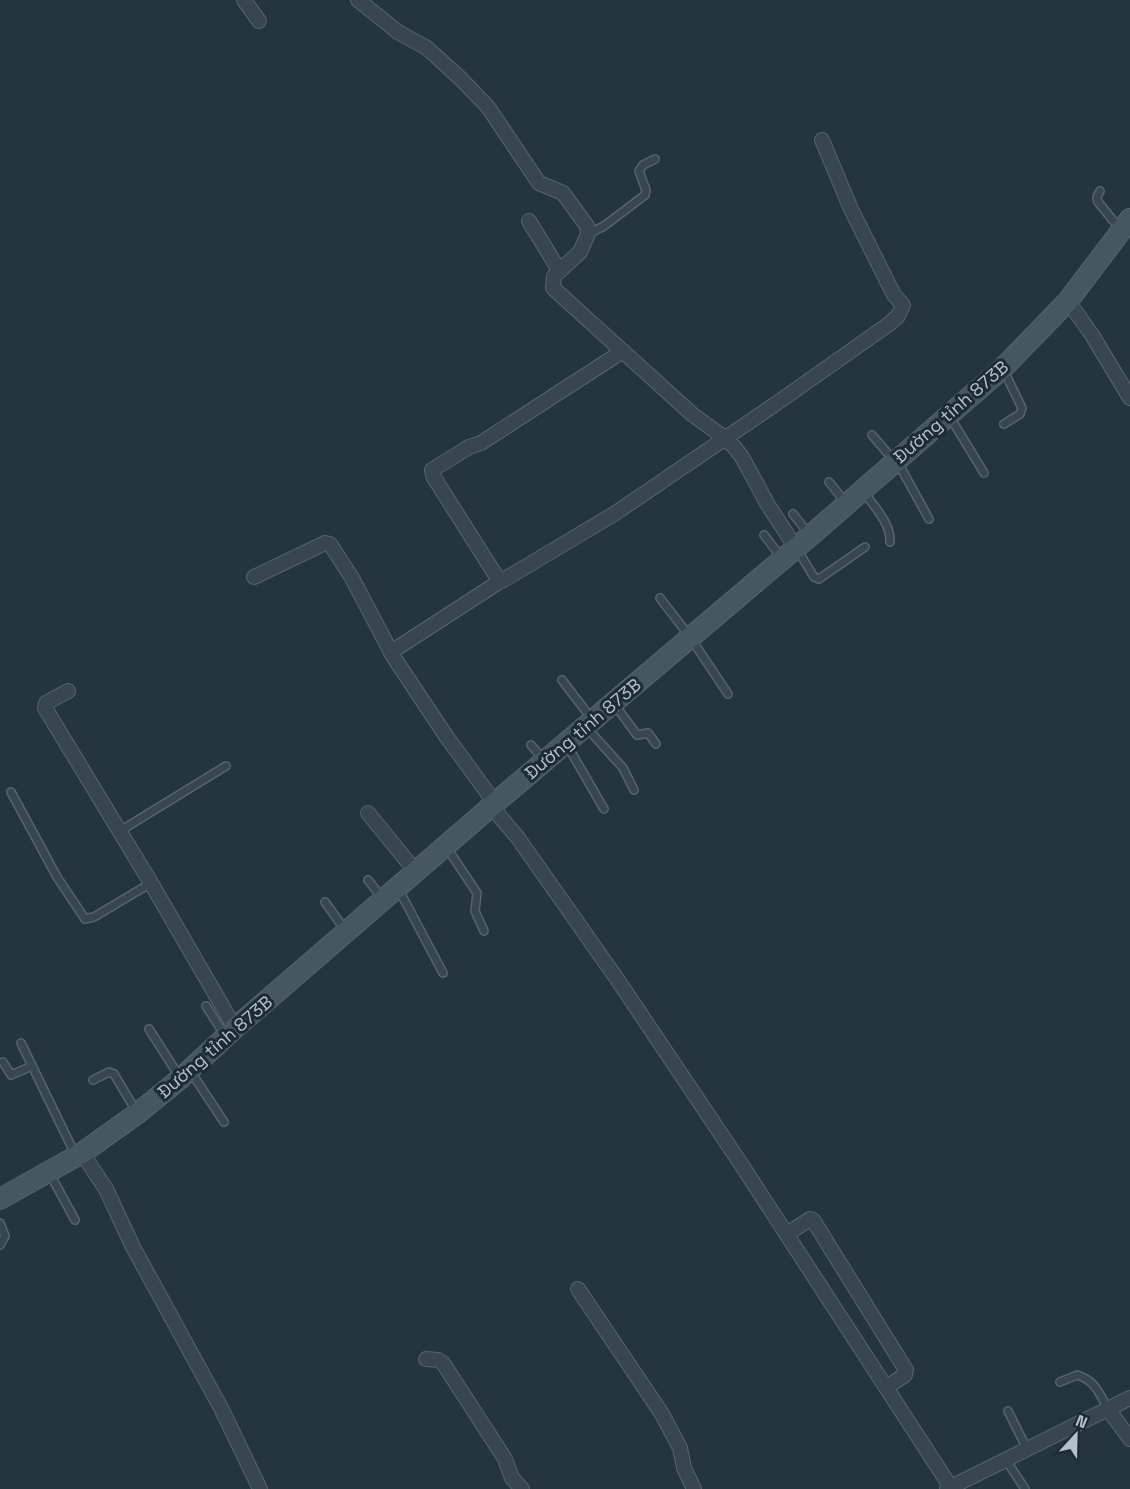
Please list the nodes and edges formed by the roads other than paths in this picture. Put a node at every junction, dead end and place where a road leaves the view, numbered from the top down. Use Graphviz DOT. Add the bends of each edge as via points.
graph roads {
  1 [pos="244,0"];
  2 [pos="358,0"];
  3 [pos="260,21"];
  4 [pos="822,140"];
  5 [pos="655,159"];
  6 [pos="1100,191"];
  7 [pos="529,221"];
  8 [pos="1126,225"];
  9 [pos="588,234"];
  10 [pos="559,270"];
  11 [pos="1068,301"];
  12 [pos="623,351"];
  13 [pos="1002,369"];
  14 [pos="1130,398"];
  15 [pos="949,414"];
  16 [pos="1004,424"];
  17 [pos="872,435"];
  18 [pos="725,438"];
  19 [pos="896,461"];
  20 [pos="984,473"];
  21 [pos="829,482"];
  22 [pos="862,490"];
  23 [pos="847,504"];
  24 [pos="793,514"];
  25 [pos="929,519"];
  26 [pos="764,535"];
  27 [pos="890,542"];
  28 [pos="865,547"];
  29 [pos="796,548"];
  30 [pos="254,577"];
  31 [pos="499,582"];
  32 [pos="660,598"];
  33 [pos="690,638"];
  34 [pos="391,652"];
  35 [pos="562,680"];
  36 [pos="68,691"];
  37 [pos="728,694"];
  38 [pos="613,703"];
  39 [pos="589,723"];
  40 [pos="566,743"];
  41 [pos="656,744"];
  42 [pos="531,745"];
  43 [pos="544,761"];
  44 [pos="226,765"];
  45 [pos="634,790"];
  46 [pos="12,792"];
  47 [pos="604,808"];
  48 [pos="497,810"];
  49 [pos="368,813"];
  50 [pos="120,831"];
  51 [pos="446,846"];
  52 [pos="416,872"];
  53 [pos="368,879"];
  54 [pos="151,883"];
  55 [pos="391,894"];
  56 [pos="325,902"];
  57 [pos="484,931"];
  58 [pos="347,932"];
  59 [pos="443,973"];
  60 [pos="206,1006"];
  61 [pos="149,1029"];
  62 [pos="230,1032"];
  63 [pos="21,1043"];
  64 [pos="3,1062"];
  65 [pos="32,1066"];
  66 [pos="185,1074"];
  67 [pos="93,1080"];
  68 [pos="138,1113"];
  69 [pos="224,1122"];
  70 [pos="84,1159"];
  71 [pos="49,1172"];
  72 [pos="0,1199"];
  73 [pos="75,1220"];
  74 [pos="0,1223"];
  75 [pos="787,1234"];
  76 [pos="0,1245"];
  77 [pos="578,1289"];
  78 [pos="426,1359"];
  79 [pos="1060,1382"];
  80 [pos="887,1387"];
  81 [pos="1130,1398"];
  82 [pos="1108,1409"];
  83 [pos="1008,1411"];
  84 [pos="1130,1439"];
  85 [pos="1027,1449"];
  86 [pos="1006,1460"];
  87 [pos="950,1488"];
  88 [pos="260,1489"];
  89 [pos="522,1489"];
  90 [pos="694,1489"];
  91 [pos="1025,1489"];
  1 -- 3 [label="street"];
  2 -- 9 [label="street" via="398,32 427,48 488,106 539,183 563,193 587,226"];
  4 -- 18 [label="street" via="851,209 903,308 853,351"];
  5 -- 9 [label="lane" via="639,171 645,195"];
  6 -- 8 [label="lane" via="1098,202"];
  7 -- 10 [label="street"];
  8 -- 11 [label="main road, Đường tỉnh 873B"];
  9 -- 10 [label="street" via="579,252"];
  10 -- 12 [label="street" via="553,288"];
  11 -- 13 [label="main road, Đường tỉnh 873B"];
  11 -- 14 [label="street"];
  12 -- 18 [label="street" via="693,415"];
  12 -- 31 [label="street" via="432,470"];
  13 -- 15 [label="main road, Đường tỉnh 873B"];
  13 -- 16 [label="lane" via="1023,408"];
  15 -- 19 [label="main road, Đường tỉnh 873B"];
  15 -- 20 [label="lane"];
  17 -- 19 [label="lane"];
  18 -- 29 [label="street" via="742,457"];
  18 -- 31 [label="street" via="614,514"];
  19 -- 22 [label="main road, Đường tỉnh 873B"];
  19 -- 25 [label="lane"];
  21 -- 23 [label="lane"];
  22 -- 23 [label="main road, Đường tỉnh 873B"];
  22 -- 27 [label="lane" via="885,522"];
  23 -- 29 [label="main road, Đường tỉnh 873B"];
  24 -- 29 [label="lane"];
  26 -- 29 [label="lane"];
  28 -- 29 [label="lane" via="819,579"];
  29 -- 33 [label="main road, Đường tỉnh 873B"];
  30 -- 34 [label="street" via="330,543"];
  31 -- 34 [label="street"];
  32 -- 33 [label="lane"];
  33 -- 37 [label="lane"];
  33 -- 38 [label="main road, Đường tỉnh 873B"];
  34 -- 48 [label="street"];
  35 -- 39 [label="lane"];
  36 -- 50 [label="street" via="46,703 45,708"];
  38 -- 39 [label="main road, Đường tỉnh 873B"];
  38 -- 41 [label="lane" via="637,735 648,733"];
  39 -- 40 [label="main road, Đường tỉnh 873B"];
  39 -- 45 [label="lane" via="624,768"];
  40 -- 43 [label="main road, Đường tỉnh 873B"];
  40 -- 47 [label="lane"];
  42 -- 43 [label="lane"];
  43 -- 48 [label="main road, Đường tỉnh 873B"];
  44 -- 50 [label="lane"];
  46 -- 54 [label="lane" via="57,877 85,919"];
  48 -- 51 [label="main road, Đường tỉnh 873B"];
  48 -- 75 [label="street" via="617,979"];
  49 -- 52 [label="street"];
  50 -- 54 [label="street"];
  51 -- 52 [label="main road, Đường tỉnh 873B"];
  51 -- 57 [label="lane" via="477,893 475,911"];
  52 -- 55 [label="main road, Đường tỉnh 873B"];
  53 -- 55 [label="lane"];
  54 -- 62 [label="street"];
  55 -- 58 [label="main road, Đường tỉnh 873B"];
  55 -- 59 [label="lane"];
  56 -- 58 [label="lane"];
  58 -- 62 [label="main road, Đường tỉnh 873B"];
  60 -- 62 [label="lane"];
  61 -- 66 [label="lane"];
  62 -- 66 [label="main road, Đường tỉnh 873B"];
  63 -- 65 [label="lane"];
  64 -- 65 [label="lane" via="11,1075"];
  65 -- 70 [label="lane"];
  66 -- 68 [label="main road, Đường tỉnh 873B"];
  66 -- 69 [label="lane"];
  67 -- 68 [label="lane" via="109,1072 114,1074"];
  68 -- 70 [label="main road, Đường tỉnh 873B"];
  70 -- 71 [label="main road, Đường tỉnh 873B"];
  70 -- 88 [label="street" via="106,1189"];
  71 -- 72 [label="main road, Đường tỉnh 873B"];
  71 -- 73 [label="lane"];
  74 -- 76 [label="lane" via="5,1236"];
  75 -- 80 [label="street"];
  75 -- 80 [label="street" via="813,1220 906,1370 905,1375"];
  77 -- 90 [label="street" via="662,1414 680,1448"];
  78 -- 89 [label="street" via="443,1363"];
  79 -- 82 [label="lane" via="1077,1374 1086,1377"];
  80 -- 87 [label="street"];
  81 -- 82 [label="street"];
  82 -- 84 [label="street"];
  82 -- 85 [label="street"];
  83 -- 85 [label="lane"];
  85 -- 86 [label="street"];
  86 -- 87 [label="street"];
  86 -- 91 [label="lane"];
}
